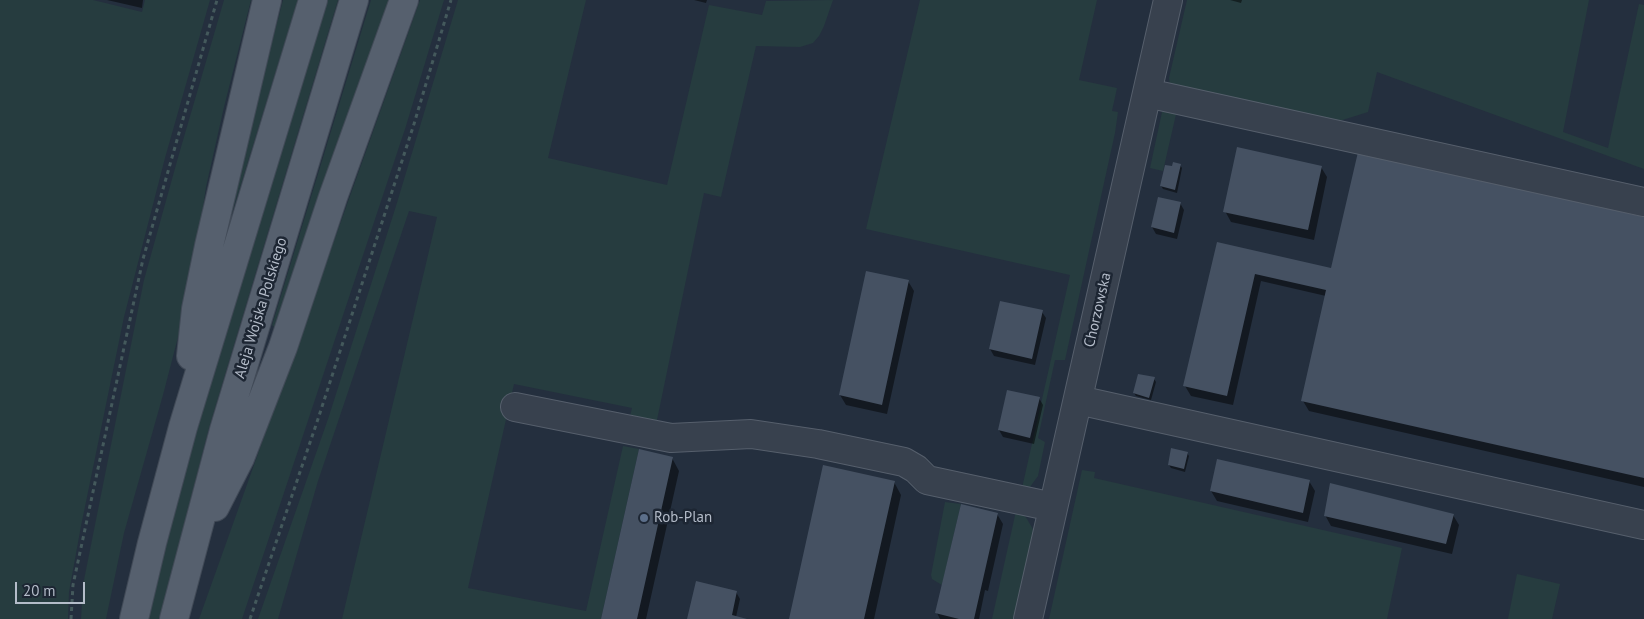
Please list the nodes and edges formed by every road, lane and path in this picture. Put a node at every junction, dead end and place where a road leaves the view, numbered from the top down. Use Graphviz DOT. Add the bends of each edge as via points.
graph roads {
  1 [pos="217,0"];
  2 [pos="267,0"];
  3 [pos="313,0"];
  4 [pos="354,0"];
  5 [pos="404,0"];
  6 [pos="451,0"];
  7 [pos="1168,0"];
  8 [pos="1147,93"];
  9 [pos="1644,202"];
  10 [pos="1078,400"];
  11 [pos="516,407"];
  12 [pos="183,427"];
  13 [pos="1053,507"];
  14 [pos="1644,525"];
  15 [pos="190,555"];
  16 [pos="72,619"];
  17 [pos="134,619"];
  18 [pos="174,619"];
  19 [pos="250,619"];
  20 [pos="1028,619"];
  1 -- 16 [label="path" via="144,259 73,585"];
  2 -- 12 [label="main road" via="196,309"];
  3 -- 12 [label="main road"];
  4 -- 15 [label="main road, Aleja Wojska Polskiego" via="224,430"];
  5 -- 15 [label="main road" via="280,356 240,458"];
  6 -- 19 [label="path" via="414,124"];
  7 -- 8 [label="street, Chorzowska"];
  8 -- 9 [label="street"];
  8 -- 10 [label="street, Chorzowska"];
  10 -- 13 [label="street, Chorzowska"];
  10 -- 14 [label="street"];
  11 -- 13 [label="street" via="671,438 751,434 818,444 904,462 927,480"];
  12 -- 17 [label="main road"];
  13 -- 20 [label="street, Chorzowska"];
  15 -- 18 [label="main road, Aleja Wojska Polskiego"];
}
